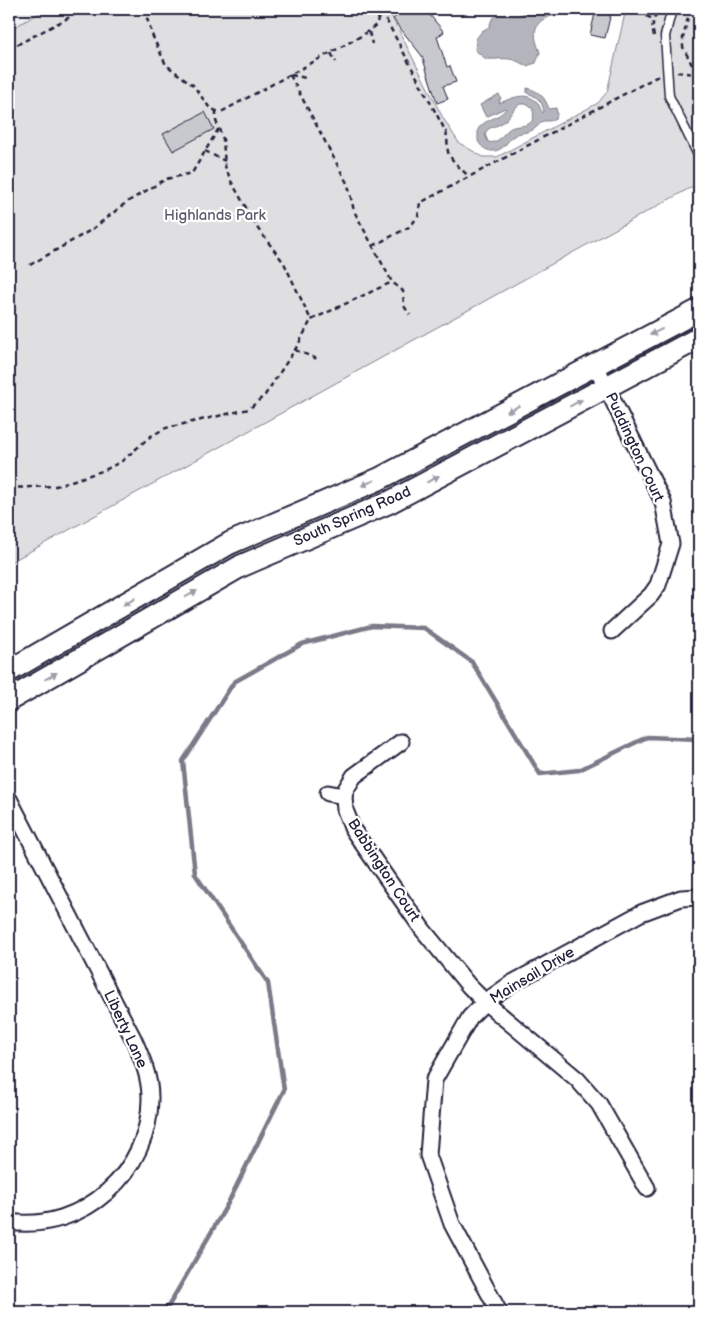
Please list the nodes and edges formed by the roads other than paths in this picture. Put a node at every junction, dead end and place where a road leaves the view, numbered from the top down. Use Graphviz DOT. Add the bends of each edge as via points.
graph roads {
  1 [pos="672,9"];
  2 [pos="699,157"];
  3 [pos="699,310"];
  4 [pos="699,338"];
  5 [pos="595,364"];
  6 [pos="607,386"];
  7 [pos="612,632"];
  8 [pos="9,671"];
  9 [pos="9,700"];
  10 [pos="402,742"];
  11 [pos="328,793"];
  12 [pos="344,796"];
  13 [pos="9,799"];
  14 [pos="699,897"];
  15 [pos="485,1002"];
  16 [pos="647,1188"];
  17 [pos="9,1222"];
  18 [pos="498,1312"];
  1 -- 2 [label="lane" via="665,36 668,96"];
  3 -- 5 [label="main road, South Spring Road, one-way"];
  4 -- 6 [label="main road, South Spring Road"];
  5 -- 6 [label="street, Puddington Court"];
  5 -- 8 [label="main road, South Spring Road, one-way" via="379,479 230,543"];
  6 -- 7 [label="street, Puddington Court" via="663,502 670,544 652,595"];
  9 -- 6 [label="main road, South Spring Road, one-way" via="241,566 390,502"];
  10 -- 12 [label="street" via="354,776"];
  11 -- 12 [label="street"];
  12 -- 15 [label="street, Babbington Court" via="345,810 353,830 423,930"];
  13 -- 17 [label="street, Liberty Lane" via="133,1038 147,1075 150,1096 147,1122 137,1156 124,1176 107,1192 87,1207 57,1219 41,1223"];
  14 -- 15 [label="street, Mainsail Drive" via="681,898 641,914 512,983"];
  15 -- 16 [label="street, Babbington Court" via="577,1079 599,1104"];
  15 -- 18 [label="street, Mainsail Drive" via="470,1017 434,1080 428,1155 452,1224"];
}
